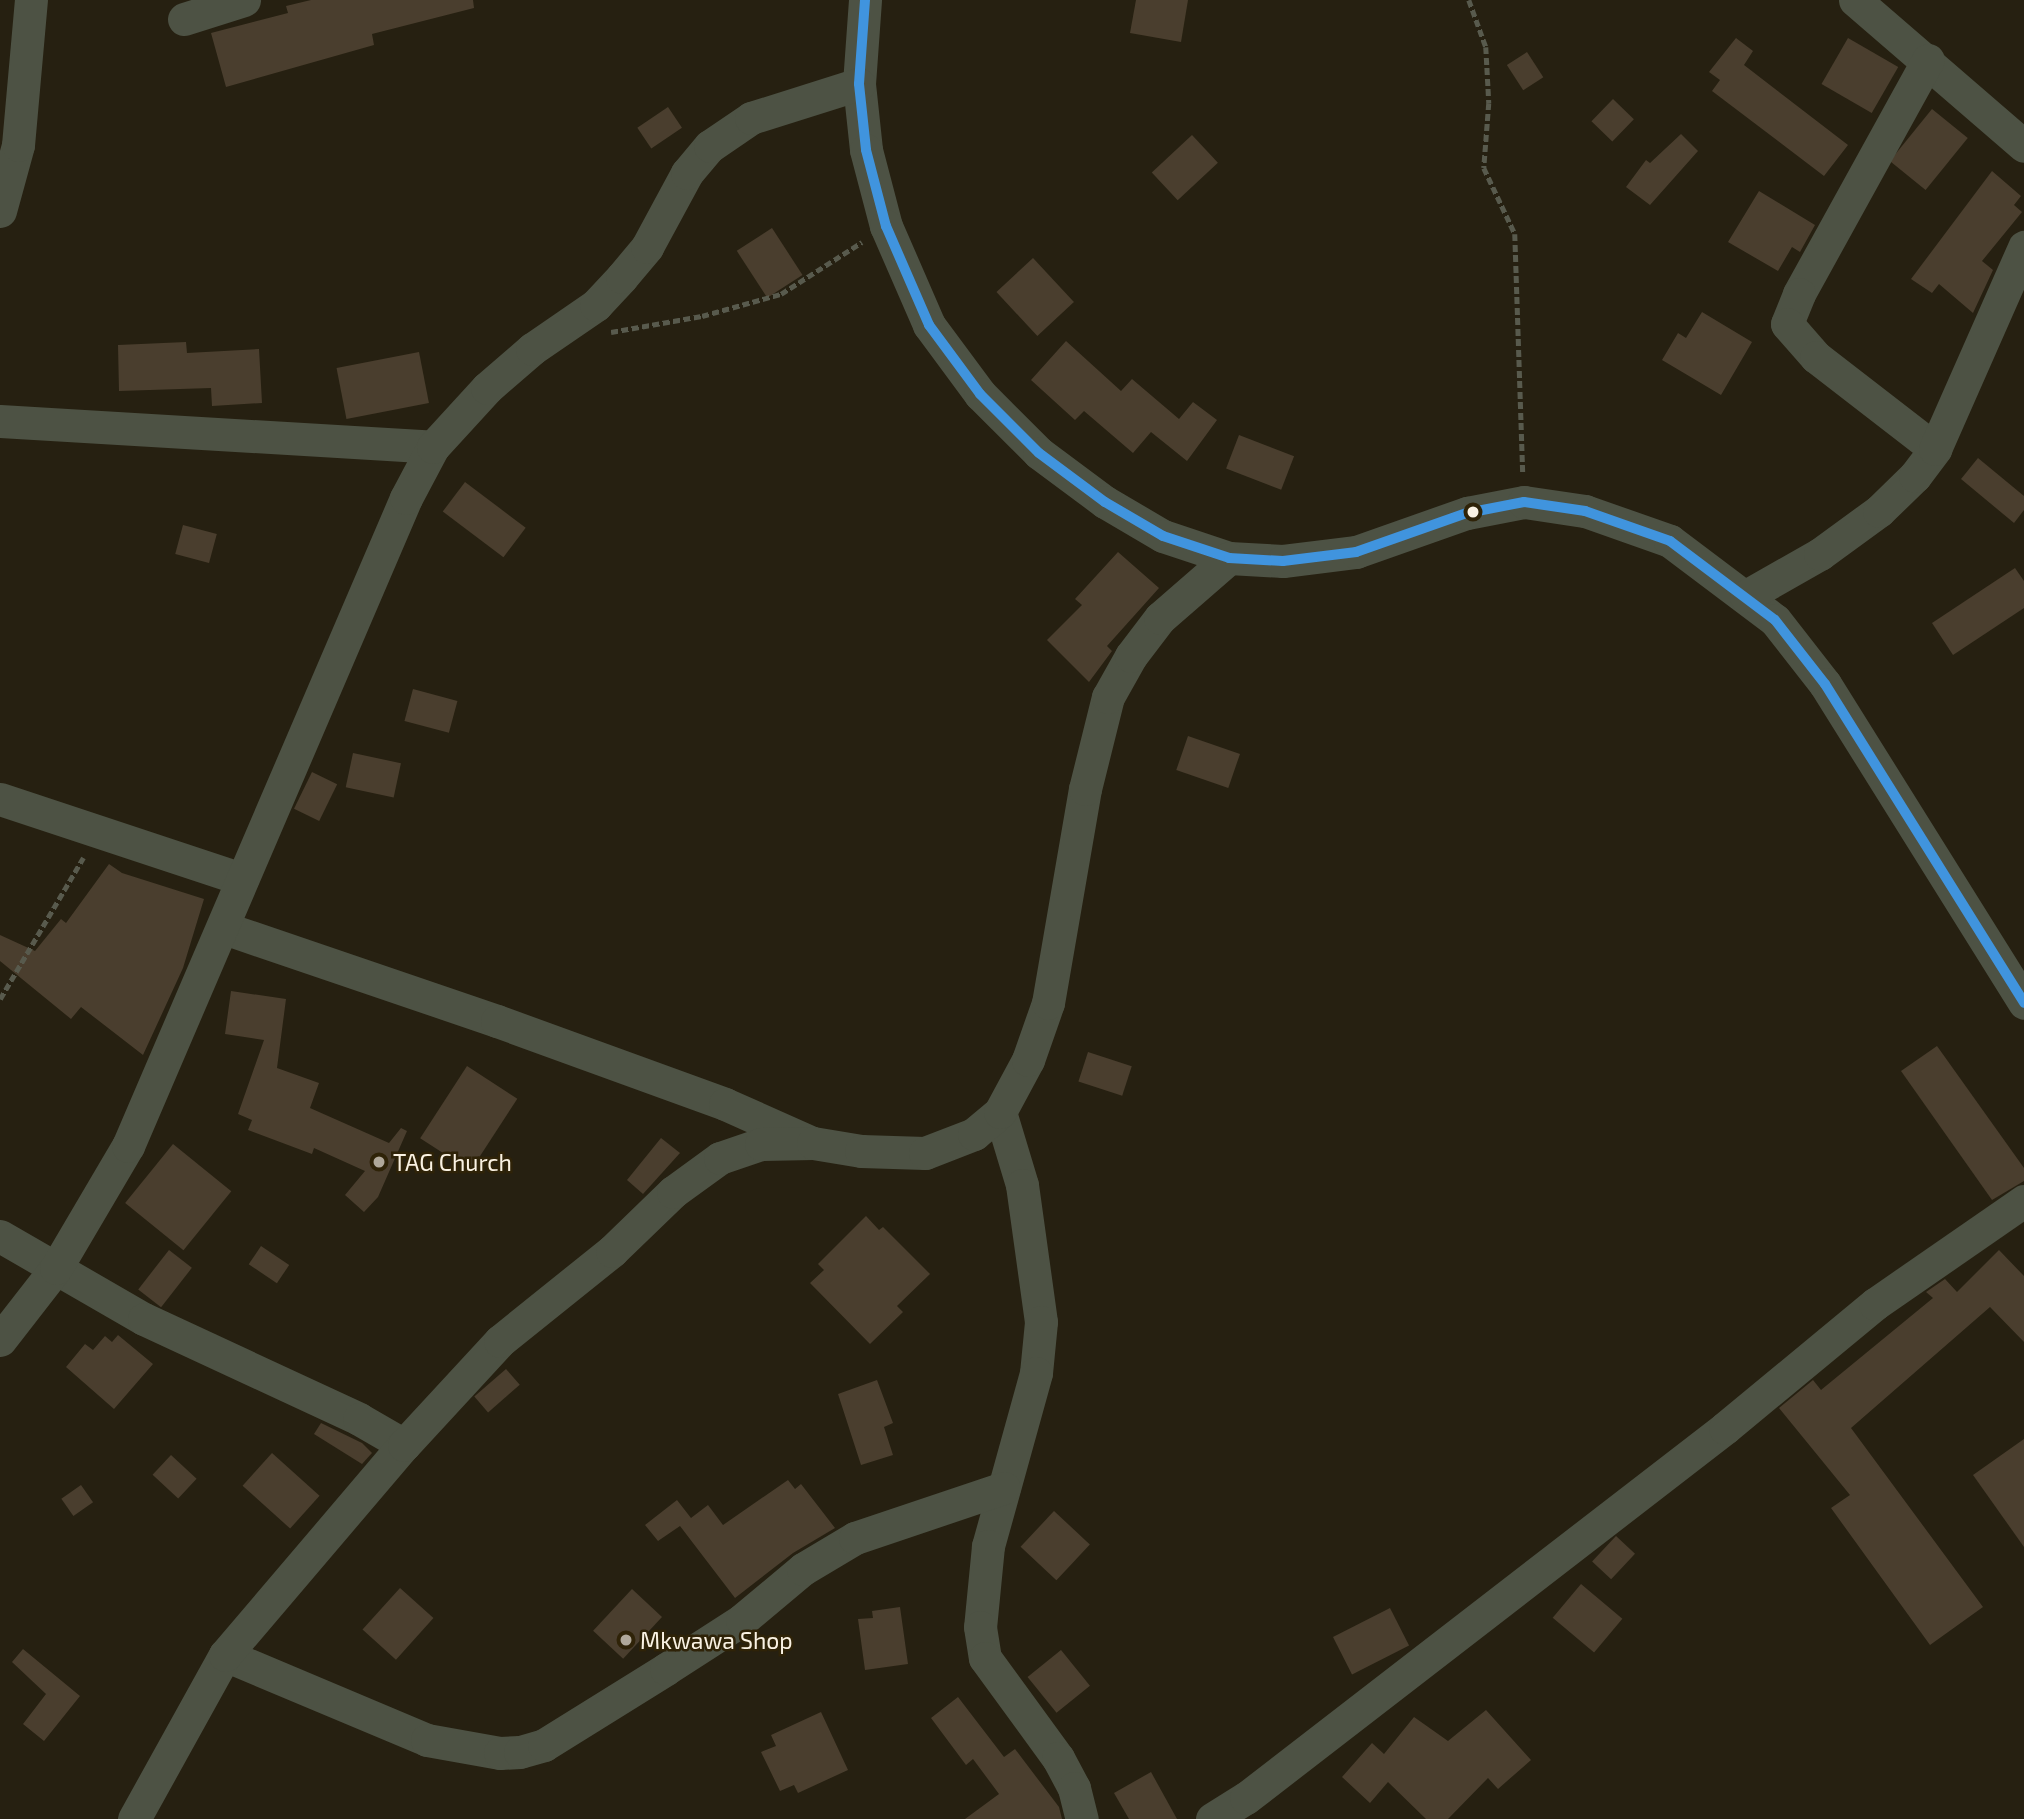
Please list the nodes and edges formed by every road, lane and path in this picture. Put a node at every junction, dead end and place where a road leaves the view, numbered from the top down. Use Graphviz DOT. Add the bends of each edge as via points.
graph roads {
  1 [pos="31,0"];
  2 [pos="244,0"];
  3 [pos="865,0"];
  4 [pos="1469,0"];
  5 [pos="1855,0"];
  6 [pos="184,19"];
  7 [pos="1928,60"];
  8 [pos="859,84"];
  9 [pos="2024,146"];
  10 [pos="0,211"];
  11 [pos="886,226"];
  12 [pos="2024,247"];
  13 [pos="2014,295"];
  14 [pos="608,332"];
  15 [pos="0,421"];
  16 [pos="433,447"];
  17 [pos="1935,449"];
  18 [pos="1524,502"];
  19 [pos="1229,558"];
  20 [pos="1746,596"];
  21 [pos="0,799"];
  22 [pos="98,832"];
  23 [pos="242,879"];
  24 [pos="224,928"];
  25 [pos="0,999"];
  26 [pos="2024,1003"];
  27 [pos="1000,1111"];
  28 [pos="813,1143"];
  29 [pos="2024,1200"];
  30 [pos="0,1236"];
  31 [pos="56,1268"];
  32 [pos="0,1340"];
  33 [pos="404,1445"];
  34 [pos="1004,1488"];
  35 [pos="225,1655"];
  36 [pos="134,1819"];
  37 [pos="1082,1819"];
  38 [pos="1212,1819"];
  1 -- 10 [label="street" via="18,145"];
  2 -- 6 [label="street"];
  3 -- 8 [label="street"];
  4 -- 18 [label="path" via="1486,47 1489,103 1484,168 1515,234"];
  5 -- 7 [label="street"];
  7 -- 9 [label="street"];
  7 -- 17 [label="street" via="1799,294 1787,324 1815,357"];
  8 -- 11 [label="street" via="866,150"];
  8 -- 16 [label="street" via="751,118 710,146 687,173 647,247 622,277 596,305 532,349 487,388"];
  11 -- 14 [label="path" via="781,294 644,329"];
  11 -- 19 [label="street" via="929,325 980,394 1039,453 1105,502 1163,536"];
  12 -- 13 [label="street"];
  13 -- 17 [label="street"];
  15 -- 16 [label="street"];
  16 -- 23 [label="street" via="406,498"];
  17 -- 20 [label="street" via="1880,511 1820,554"];
  18 -- 19 [label="street" via="1467,513 1356,552 1283,561"];
  18 -- 20 [label="street" via="1585,511 1642,527 1670,541"];
  19 -- 27 [label="street" via="1160,618 1108,697 1085,789 1048,1003 1028,1060"];
  20 -- 26 [label="street" via="1775,620 1825,684"];
  21 -- 22 [label="street"];
  22 -- 23 [label="street"];
  22 -- 25 [label="path"];
  23 -- 24 [label="street"];
  24 -- 28 [label="street" via="410,989 725,1104"];
  24 -- 31 [label="street" via="128,1146"];
  27 -- 28 [label="street" via="974,1134 925,1153 861,1151"];
  27 -- 34 [label="street" via="1022,1185 1041,1322 1036,1373"];
  28 -- 33 [label="street" via="761,1144 720,1158 673,1192 612,1251 500,1341"];
  29 -- 38 [label="street" via="1875,1304 1725,1428 1246,1798"];
  30 -- 31 [label="street"];
  31 -- 32 [label="street"];
  31 -- 33 [label="street" via="210,1353 359,1419"];
  33 -- 35 [label="street"];
  34 -- 35 [label="street" via="944,1504 855,1538 803,1569 742,1620 666,1669 544,1745 520,1752 500,1753 427,1740"];
  34 -- 37 [label="street" via="982,1588 980,1627 985,1658 1058,1758 1074,1788"];
  35 -- 36 [label="street"];
}
